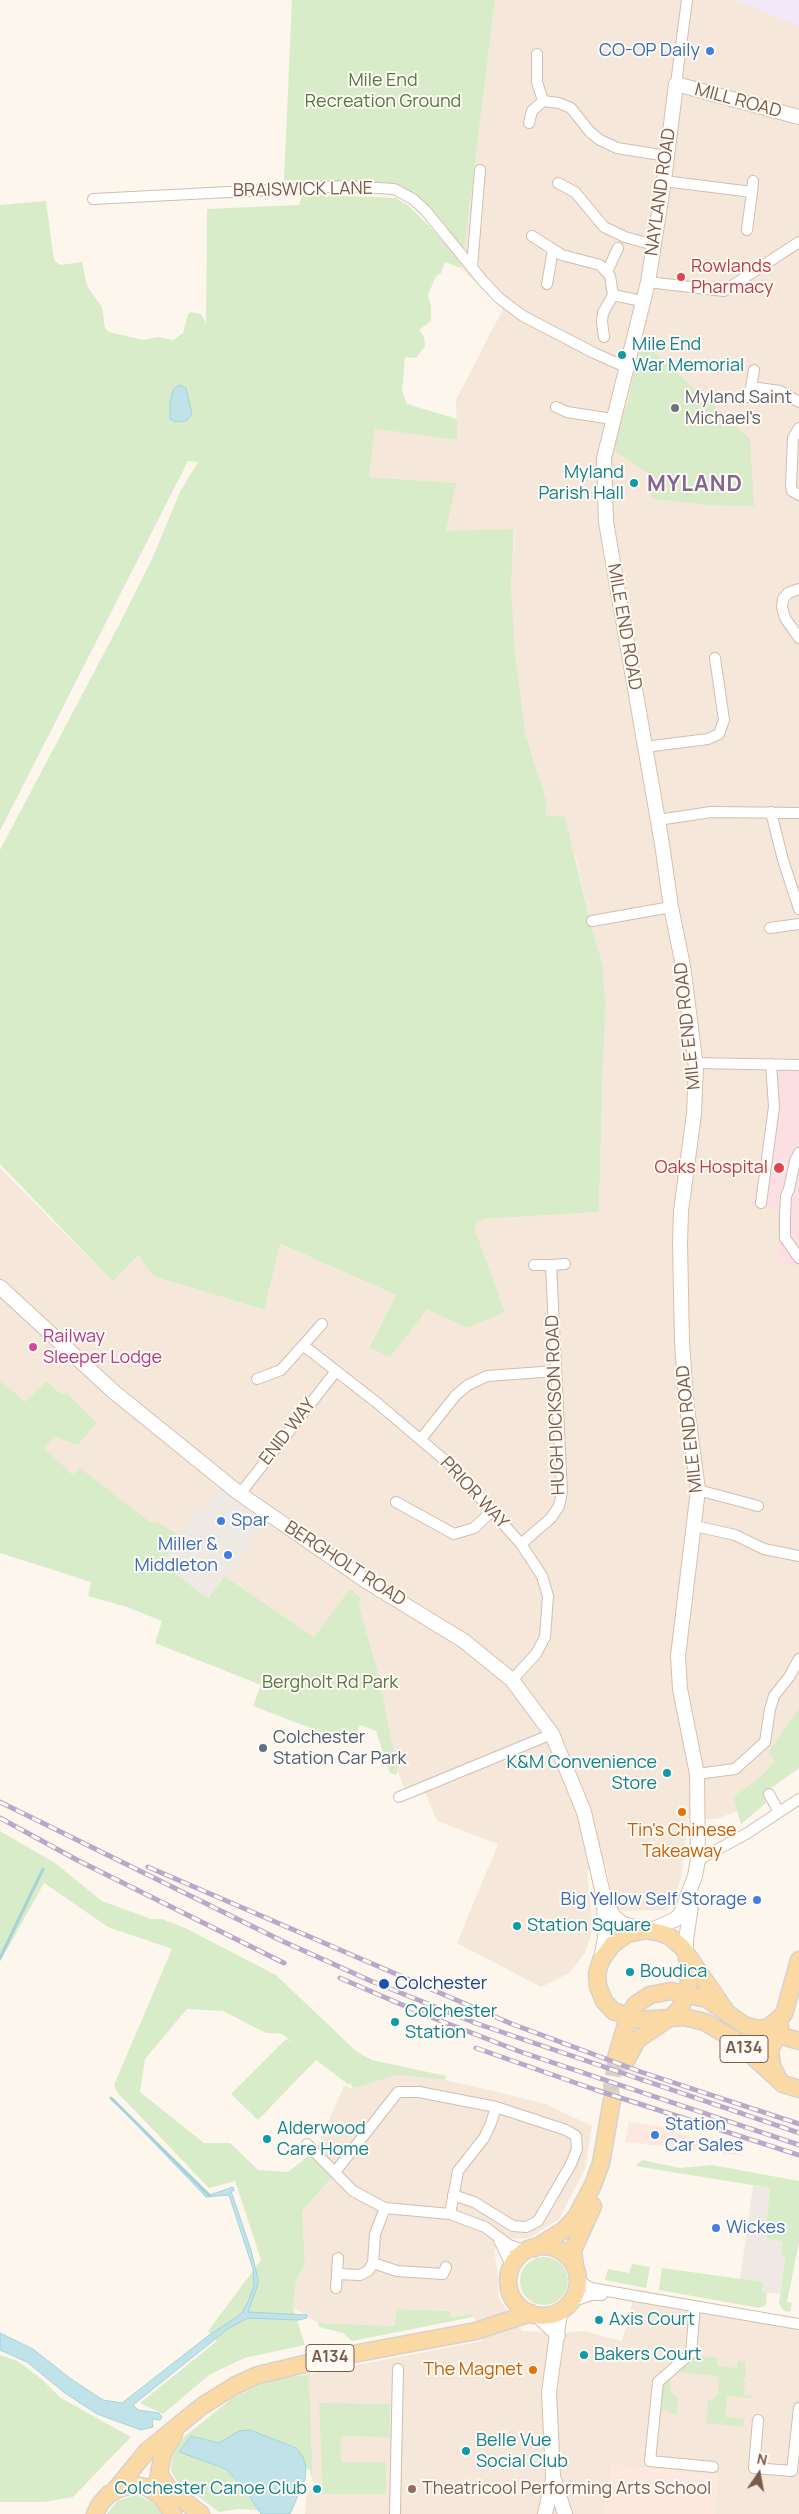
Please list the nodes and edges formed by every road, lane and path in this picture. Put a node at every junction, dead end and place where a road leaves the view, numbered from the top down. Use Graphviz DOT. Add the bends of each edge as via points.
graph roads {
  1 [pos="687,0"];
  2 [pos="537,54"];
  3 [pos="676,84"];
  4 [pos="543,101"];
  5 [pos="799,117"];
  6 [pos="529,123"];
  7 [pos="667,156"];
  8 [pos="480,170"];
  9 [pos="664,181"];
  10 [pos="558,182"];
  11 [pos="93,199"];
  12 [pos="747,230"];
  13 [pos="532,236"];
  14 [pos="799,242"];
  15 [pos="654,245"];
  16 [pos="618,248"];
  17 [pos="553,250"];
  18 [pos="472,267"];
  19 [pos="607,272"];
  20 [pos="648,282"];
  21 [pos="547,284"];
  22 [pos="613,295"];
  23 [pos="642,301"];
  24 [pos="604,337"];
  25 [pos="628,368"];
  26 [pos="754,370"];
  27 [pos="623,382"];
  28 [pos="799,402"];
  29 [pos="556,407"];
  30 [pos="612,419"];
  31 [pos="799,428"];
  32 [pos="799,495"];
  33 [pos="799,589"];
  34 [pos="799,638"];
  35 [pos="715,658"];
  36 [pos="645,747"];
  37 [pos="771,812"];
  38 [pos="799,812"];
  39 [pos="658,820"];
  40 [pos="671,907"];
  41 [pos="799,909"];
  42 [pos="592,921"];
  43 [pos="799,924"];
  44 [pos="770,928"];
  45 [pos="696,1063"];
  46 [pos="771,1064"];
  47 [pos="799,1065"];
  48 [pos="799,1153"];
  49 [pos="761,1203"];
  50 [pos="799,1258"];
  51 [pos="565,1264"];
  52 [pos="534,1265"];
  53 [pos="551,1265"];
  54 [pos="0,1287"];
  55 [pos="322,1324"];
  56 [pos="304,1346"];
  57 [pos="556,1370"];
  58 [pos="336,1371"];
  59 [pos="257,1379"];
  60 [pos="421,1439"];
  61 [pos="698,1490"];
  62 [pos="240,1494"];
  63 [pos="396,1502"];
  64 [pos="758,1506"];
  65 [pos="492,1511"];
  66 [pos="695,1526"];
  67 [pos="521,1544"];
  68 [pos="799,1556"];
  69 [pos="798,1662"];
  70 [pos="512,1680"];
  71 [pos="552,1734"];
  72 [pos="696,1774"];
  73 [pos="769,1794"];
  74 [pos="399,1797"];
  75 [pos="799,1799"];
  76 [pos="779,1812"];
  77 [pos="698,1860"];
  78 [pos="693,1884"];
  79 [pos="604,1898"];
  80 [pos="646,1930"];
  81 [pos="686,1954"];
  82 [pos="601,1960"];
  83 [pos="799,1960"];
  84 [pos="686,1994"];
  85 [pos="725,2010"];
  86 [pos="784,2014"];
  87 [pos="617,2017"];
  88 [pos="668,2018"];
  89 [pos="758,2029"];
  90 [pos="776,2035"];
  91 [pos="799,2041"];
  92 [pos="783,2084"];
  93 [pos="799,2088"];
  94 [pos="496,2107"];
  95 [pos="307,2144"];
  96 [pos="335,2172"];
  97 [pos="453,2195"];
  98 [pos="385,2208"];
  99 [pos="450,2214"];
  100 [pos="499,2240"];
  101 [pos="531,2249"];
  102 [pos="338,2258"];
  103 [pos="373,2263"];
  104 [pos="446,2267"];
  105 [pos="512,2267"];
  106 [pos="576,2273"];
  107 [pos="337,2274"];
  108 [pos="336,2288"];
  109 [pos="640,2297"];
  110 [pos="513,2298"];
  111 [pos="565,2306"];
  112 [pos="695,2306"];
  113 [pos="534,2314"];
  114 [pos="799,2324"];
  115 [pos="476,2331"];
  116 [pos="558,2336"];
  117 [pos="398,2369"];
  118 [pos="799,2408"];
  119 [pos="758,2420"];
  120 [pos="177,2428"];
  121 [pos="714,2467"];
  122 [pos="159,2470"];
  123 [pos="796,2471"];
  124 [pos="553,2477"];
  125 [pos="115,2490"];
  126 [pos="166,2503"];
  127 [pos="98,2509"];
  128 [pos="82,2514"];
  129 [pos="196,2514"];
  130 [pos="201,2514"];
  131 [pos="395,2514"];
  132 [pos="545,2514"];
  133 [pos="565,2514"];
  1 -- 3 [label="street, NAYLAND ROAD"];
  2 -- 4 [label="street" via="535,68"];
  3 -- 5 [label="street, MILL ROAD"];
  3 -- 7 [label="street, NAYLAND ROAD"];
  4 -- 6 [label="street" via="532,111"];
  4 -- 7 [label="street" via="572,108 590,132 617,148"];
  7 -- 9 [label="street, NAYLAND ROAD"];
  8 -- 18 [label="street"];
  9 -- 12 [label="street" via="752,187"];
  9 -- 15 [label="street, NAYLAND ROAD"];
  10 -- 15 [label="street" via="575,192 604,227"];
  11 -- 18 [label="street, BRAISWICK LANE" via="346,186 394,189 414,199"];
  13 -- 17 [label="street"];
  14 -- 20 [label="street" via="724,291"];
  15 -- 20 [label="street, NAYLAND ROAD"];
  16 -- 19 [label="street"];
  17 -- 19 [label="street" via="576,260 600,265"];
  17 -- 21 [label="street"];
  18 -- 25 [label="street, BRAISWICK LANE" via="499,298 523,316"];
  19 -- 22 [label="street" via="614,288"];
  20 -- 23 [label="street, NAYLAND ROAD"];
  22 -- 23 [label="street"];
  22 -- 24 [label="street" via="603,313"];
  23 -- 25 [label="street, NAYLAND ROAD"];
  25 -- 27 [label="street, NAYLAND ROAD"];
  26 -- 28 [label="street" via="749,392 780,391"];
  27 -- 30 [label="street, MILE END ROAD"];
  29 -- 30 [label="street" via="567,412"];
  30 -- 36 [label="street, MILE END ROAD" via="604,458 606,522"];
  31 -- 32 [label="street" via="794,438 791,485 792,491"];
  33 -- 34 [label="street" via="788,593 782,607 785,618"];
  35 -- 36 [label="street" via="724,720 719,734 708,739"];
  36 -- 39 [label="street, MILE END ROAD"];
  37 -- 38 [label="street"];
  37 -- 39 [label="street" via="711,812"];
  37 -- 41 [label="street"];
  39 -- 40 [label="street, MILE END ROAD"];
  40 -- 42 [label="street"];
  40 -- 45 [label="street, MILE END ROAD" via="683,966"];
  43 -- 44 [label="street"];
  45 -- 46 [label="street"];
  45 -- 61 [label="street, MILE END ROAD" via="695,1106 680,1244 685,1390"];
  46 -- 47 [label="street"];
  46 -- 49 [label="street" via="774,1108"];
  48 -- 50 [label="street" via="786,1196 785,1215 785,1238"];
  51 -- 53 [label="street"];
  52 -- 53 [label="street"];
  53 -- 57 [label="street, HUGH DICKSON ROAD"];
  54 -- 62 [label="street, BERGHOLT ROAD" via="114,1392"];
  55 -- 56 [label="street"];
  56 -- 58 [label="street, PRIOR WAY"];
  56 -- 59 [label="street" via="281,1370"];
  57 -- 60 [label="street" via="487,1376 468,1385"];
  57 -- 67 [label="street, HUGH DICKSON ROAD" via="561,1499 551,1518"];
  58 -- 60 [label="street, PRIOR WAY"];
  58 -- 62 [label="street, ENID WAY"];
  60 -- 65 [label="street, PRIOR WAY" via="454,1468"];
  61 -- 64 [label="street"];
  61 -- 66 [label="street, MILE END ROAD"];
  62 -- 70 [label="street, BERGHOLT ROAD" via="342,1565 464,1641"];
  63 -- 65 [label="street" via="454,1534 474,1528"];
  65 -- 67 [label="street, PRIOR WAY"];
  66 -- 68 [label="street" via="735,1534 764,1549"];
  66 -- 72 [label="street, MILE END ROAD" via="678,1656 680,1689"];
  67 -- 70 [label="street, PRIOR WAY" via="542,1576 548,1596 548,1616 545,1636 536,1654"];
  69 -- 72 [label="street" via="774,1696 766,1742 734,1770"];
  70 -- 71 [label="street, BERGHOLT ROAD"];
  71 -- 74 [label="street"];
  71 -- 79 [label="street, BERGHOLT ROAD" via="584,1812"];
  72 -- 77 [label="street, MILE END ROAD"];
  73 -- 76 [label="street"];
  75 -- 76 [label="street"];
  76 -- 77 [label="street"];
  77 -- 78 [label="street, MILE END ROAD"];
  78 -- 80 [label="street, MILE END ROAD" via="684,1909 676,1919"];
  78 -- 81 [label="street, MILE END ROAD"];
  79 -- 80 [label="street, BERGHOLT ROAD" via="619,1921"];
  79 -- 82 [label="street, BERGHOLT ROAD" via="606,1938"];
  80 -- 81 [label="main road, A134" via="669,1936"];
  80 -- 82 [label="main road" via="623,1936"];
  81 -- 84 [label="main road, A134" via="689,1976"];
  81 -- 85 [label="main road, A134"];
  82 -- 87 [label="main road" via="597,1981 601,1996"];
  83 -- 86 [label="main road, A134"];
  84 -- 85 [label="main road, A134" via="707,1999"];
  84 -- 87 [label="main road, A134" via="671,1991 650,1995"];
  84 -- 88 [label="main road, A134" via="678,2011"];
  85 -- 89 [label="main road, A134" via="744,2025"];
  86 -- 89 [label="main road, A134" via="770,2027"];
  86 -- 90 [label="main road, A134"];
  87 -- 88 [label="main road, A134" via="648,2021"];
  87 -- 88 [label="main road, A134" via="619,2057 636,2040"];
  88 -- 92 [label="main road, A134" via="700,2020 722,2031"];
  89 -- 90 [label="main road, A134"];
  90 -- 91 [label="main road, A134"];
  90 -- 92 [label="main road, A134" via="771,2058 774,2072"];
  92 -- 93 [label="main road, A134"];
  94 -- 96 [label="street" via="419,2092 398,2092"];
  94 -- 97 [label="street" via="484,2138 458,2170"];
  94 -- 97 [label="street" via="572,2132 578,2143 571,2164 538,2221 526,2227 513,2226 474,2202"];
  95 -- 96 [label="street"];
  96 -- 98 [label="street" via="353,2191"];
  97 -- 99 [label="street"];
  98 -- 99 [label="street"];
  98 -- 103 [label="street" via="376,2234"];
  99 -- 100 [label="street" via="485,2227"];
  100 -- 101 [label="street"];
  100 -- 105 [label="street"];
  101 -- 105 [label="main road"];
  101 -- 106 [label="main road" via="544,2247 560,2251"];
  101 -- 106 [label="main road" via="564,2230 576,2217 601,2163 616,2102 610,2166 573,2250"];
  102 -- 107 [label="street"];
  103 -- 104 [label="street" via="397,2271 443,2274"];
  103 -- 107 [label="street" via="360,2275"];
  105 -- 110 [label="main road" via="508,2281"];
  106 -- 109 [label="street" via="591,2288"];
  106 -- 111 [label="main road" via="577,2290"];
  107 -- 108 [label="street"];
  109 -- 111 [label="street" via="591,2294"];
  109 -- 112 [label="street"];
  110 -- 113 [label="main road"];
  110 -- 115 [label="main road, A134" via="502,2312"];
  111 -- 113 [label="main road, A134" via="548,2315"];
  111 -- 116 [label="street"];
  112 -- 114 [label="street"];
  112 -- 121 [label="street" via="691,2352 658,2382 650,2461"];
  113 -- 115 [label="main road, A134"];
  113 -- 116 [label="street"];
  115 -- 120 [label="main road, A134" via="258,2375 202,2406"];
  116 -- 124 [label="street" via="549,2392"];
  117 -- 131 [label="street"];
  118 -- 123 [label="street"];
  119 -- 123 [label="street" via="754,2468"];
  120 -- 122 [label="main road, A134" via="165,2447"];
  120 -- 125 [label="main road, A134" via="147,2451"];
  122 -- 126 [label="main road, A134" via="158,2479"];
  122 -- 130 [label="main road" via="169,2489"];
  124 -- 132 [label="street"];
  124 -- 133 [label="street"];
  125 -- 126 [label="main road" via="140,2486"];
  125 -- 127 [label="main road, A134"];
  126 -- 129 [label="main road"];
  127 -- 128 [label="main road"];
}
